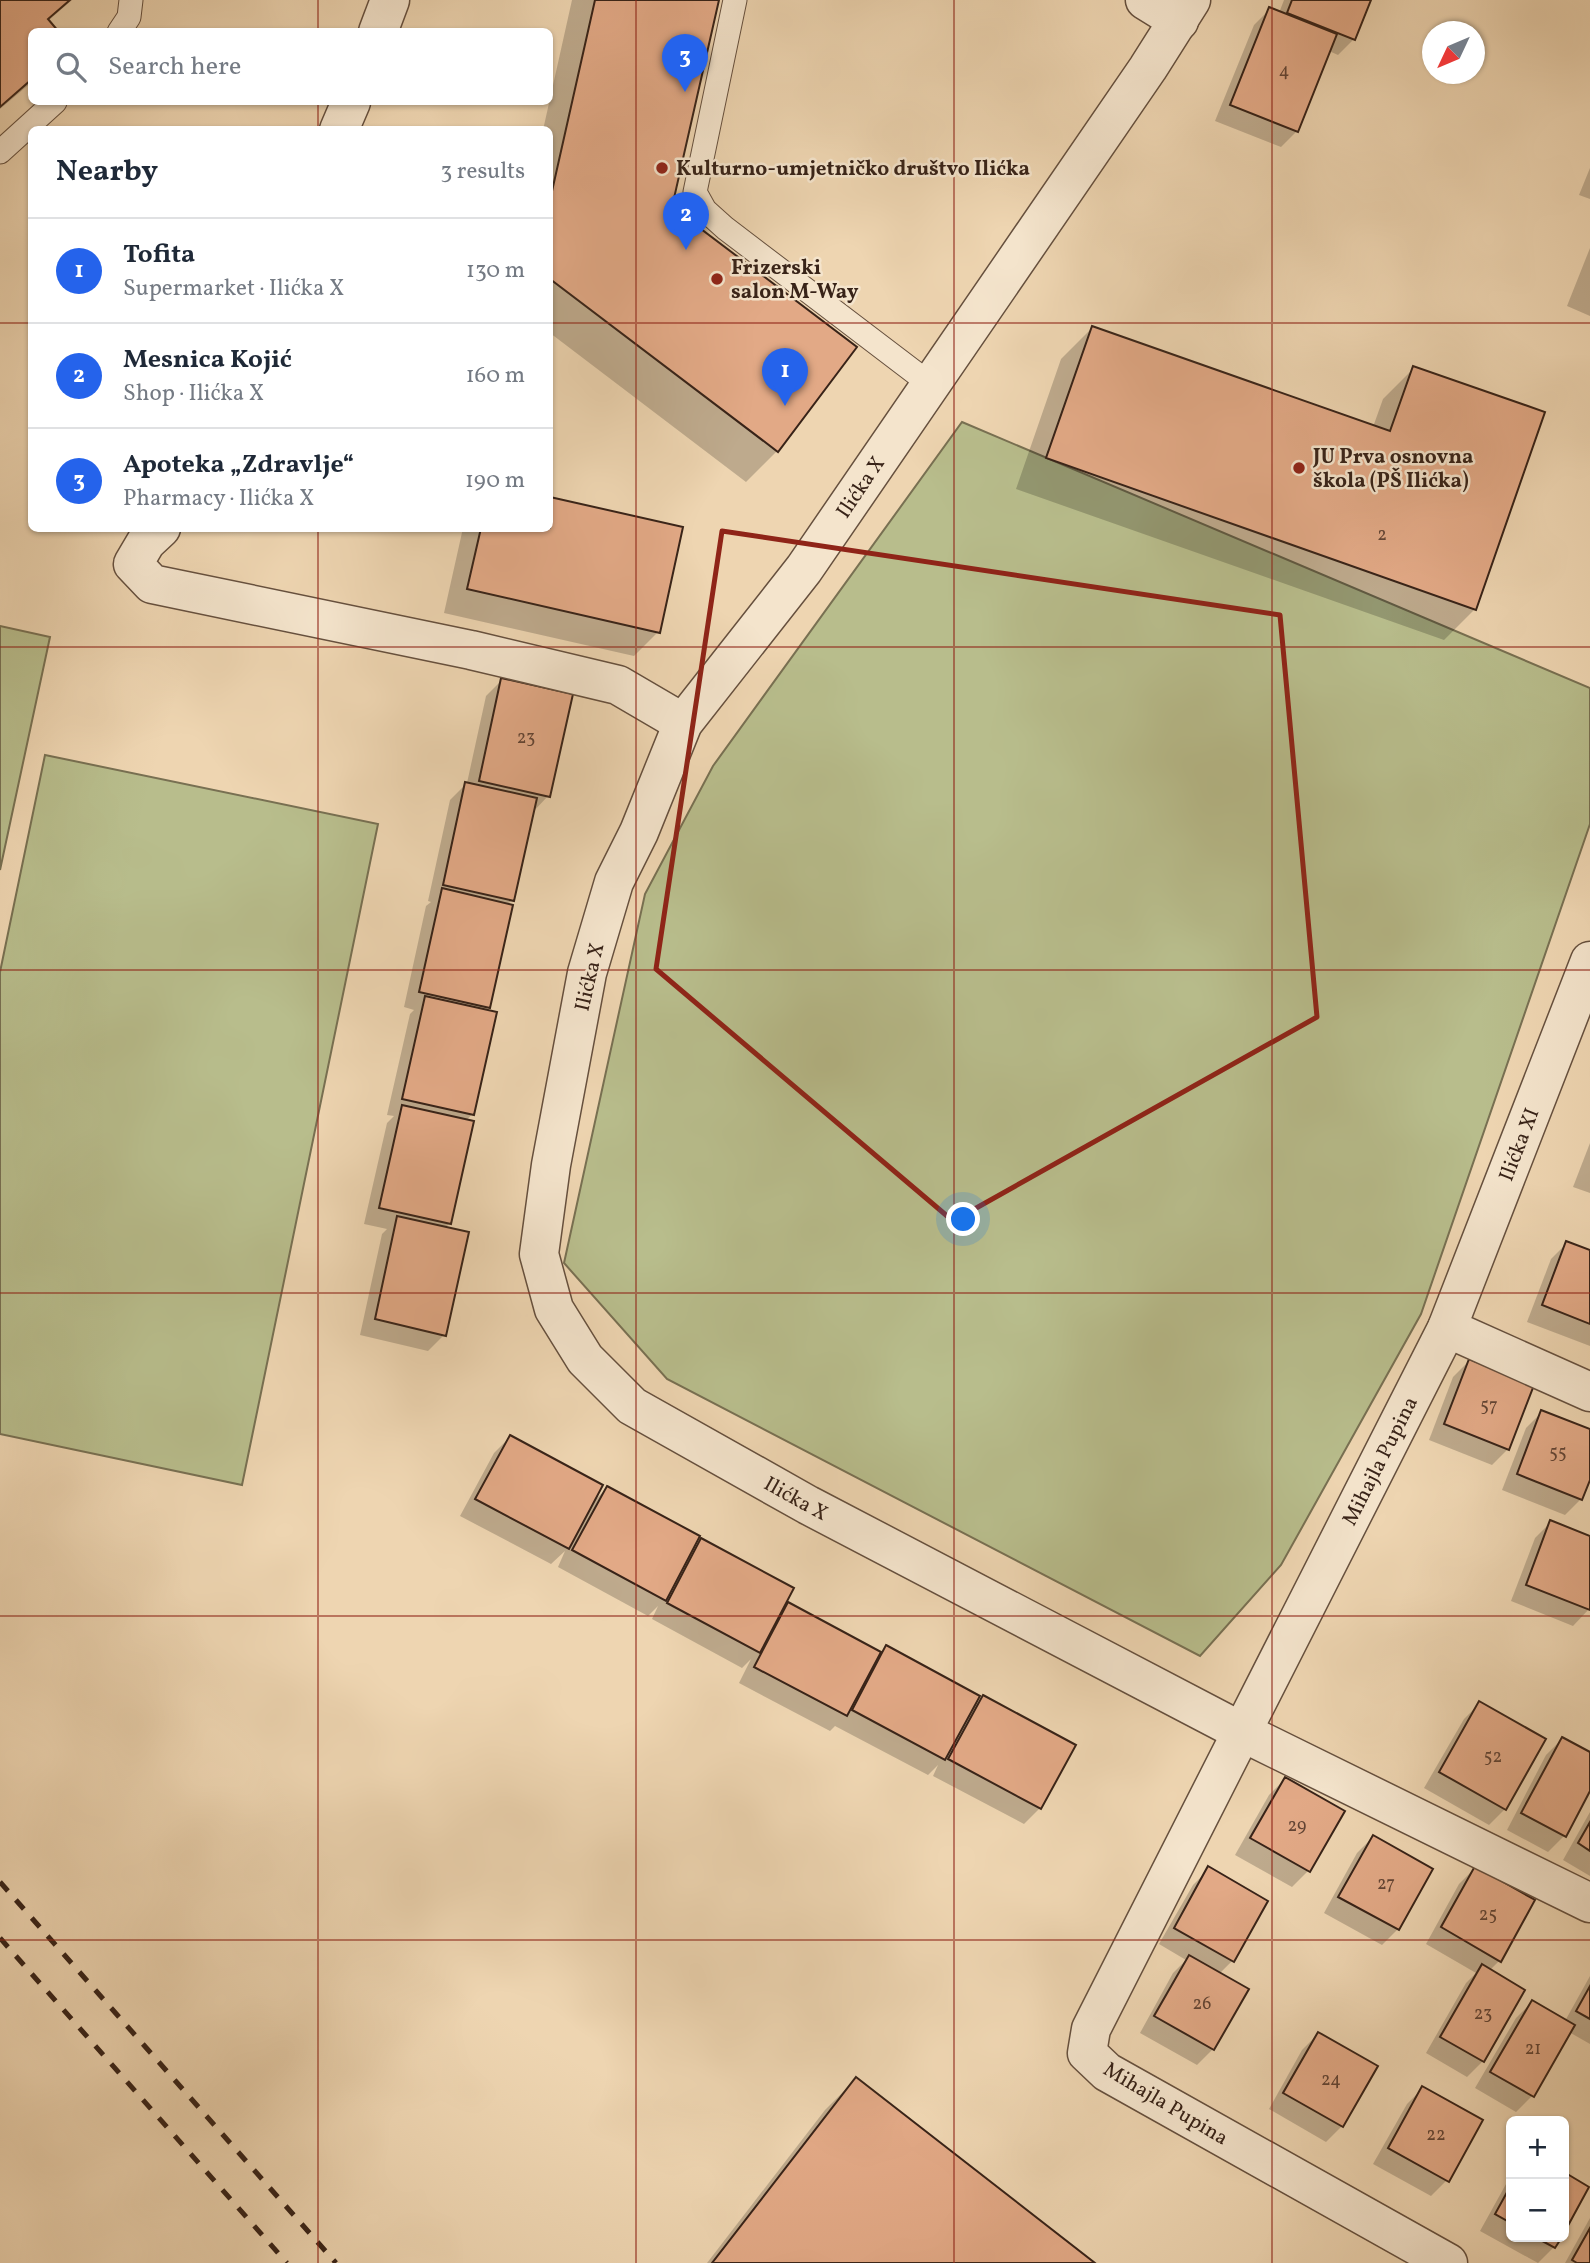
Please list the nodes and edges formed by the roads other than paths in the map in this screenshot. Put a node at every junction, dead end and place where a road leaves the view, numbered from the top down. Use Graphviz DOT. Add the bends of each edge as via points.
graph roads {
  1 [pos="131,0"];
  2 [pos="390,0"];
  3 [pos="735,0"];
  4 [pos="1145,0"];
  5 [pos="1185,10"];
  6 [pos="122,28"];
  7 [pos="380,28"];
  8 [pos="52,105"];
  9 [pos="350,105"];
  10 [pos="29,126"];
  11 [pos="342,126"];
  12 [pos="28,127"];
  13 [pos="0,152"];
  14 [pos="930,384"];
  15 [pos="157,532"];
  16 [pos="683,723"];
  17 [pos="1590,961"];
  18 [pos="1447,1328"];
  19 [pos="1590,1392"];
  20 [pos="1242,1732"];
  21 [pos="1590,1903"];
  22 [pos="1448,2263"];
  1 -- 6 [label="lane"];
  2 -- 7 [label="street"];
  3 -- 14 [label="lane" via="695,192 705,210 725,228"];
  4 -- 5 [label="street"];
  5 -- 14 [label="street, Ilićka X"];
  8 -- 10 [label="lane"];
  9 -- 11 [label="street"];
  12 -- 13 [label="lane"];
  14 -- 16 [label="street, Ilićka X" via="804,569"];
  15 -- 16 [label="street" via="133,564 152,584 618,685"];
  16 -- 20 [label="street, Ilićka X" via="614,882 587,973 539,1254 554,1309 585,1359 632,1406 808,1505"];
  17 -- 18 [label="street, Ilićka XI"];
  18 -- 19 [label="street"];
  18 -- 20 [label="street, Mihajla Pupina"];
  20 -- 21 [label="street"];
  20 -- 22 [label="street, Mihajla Pupina" via="1091,2029 1087,2053 1107,2072"];
}
